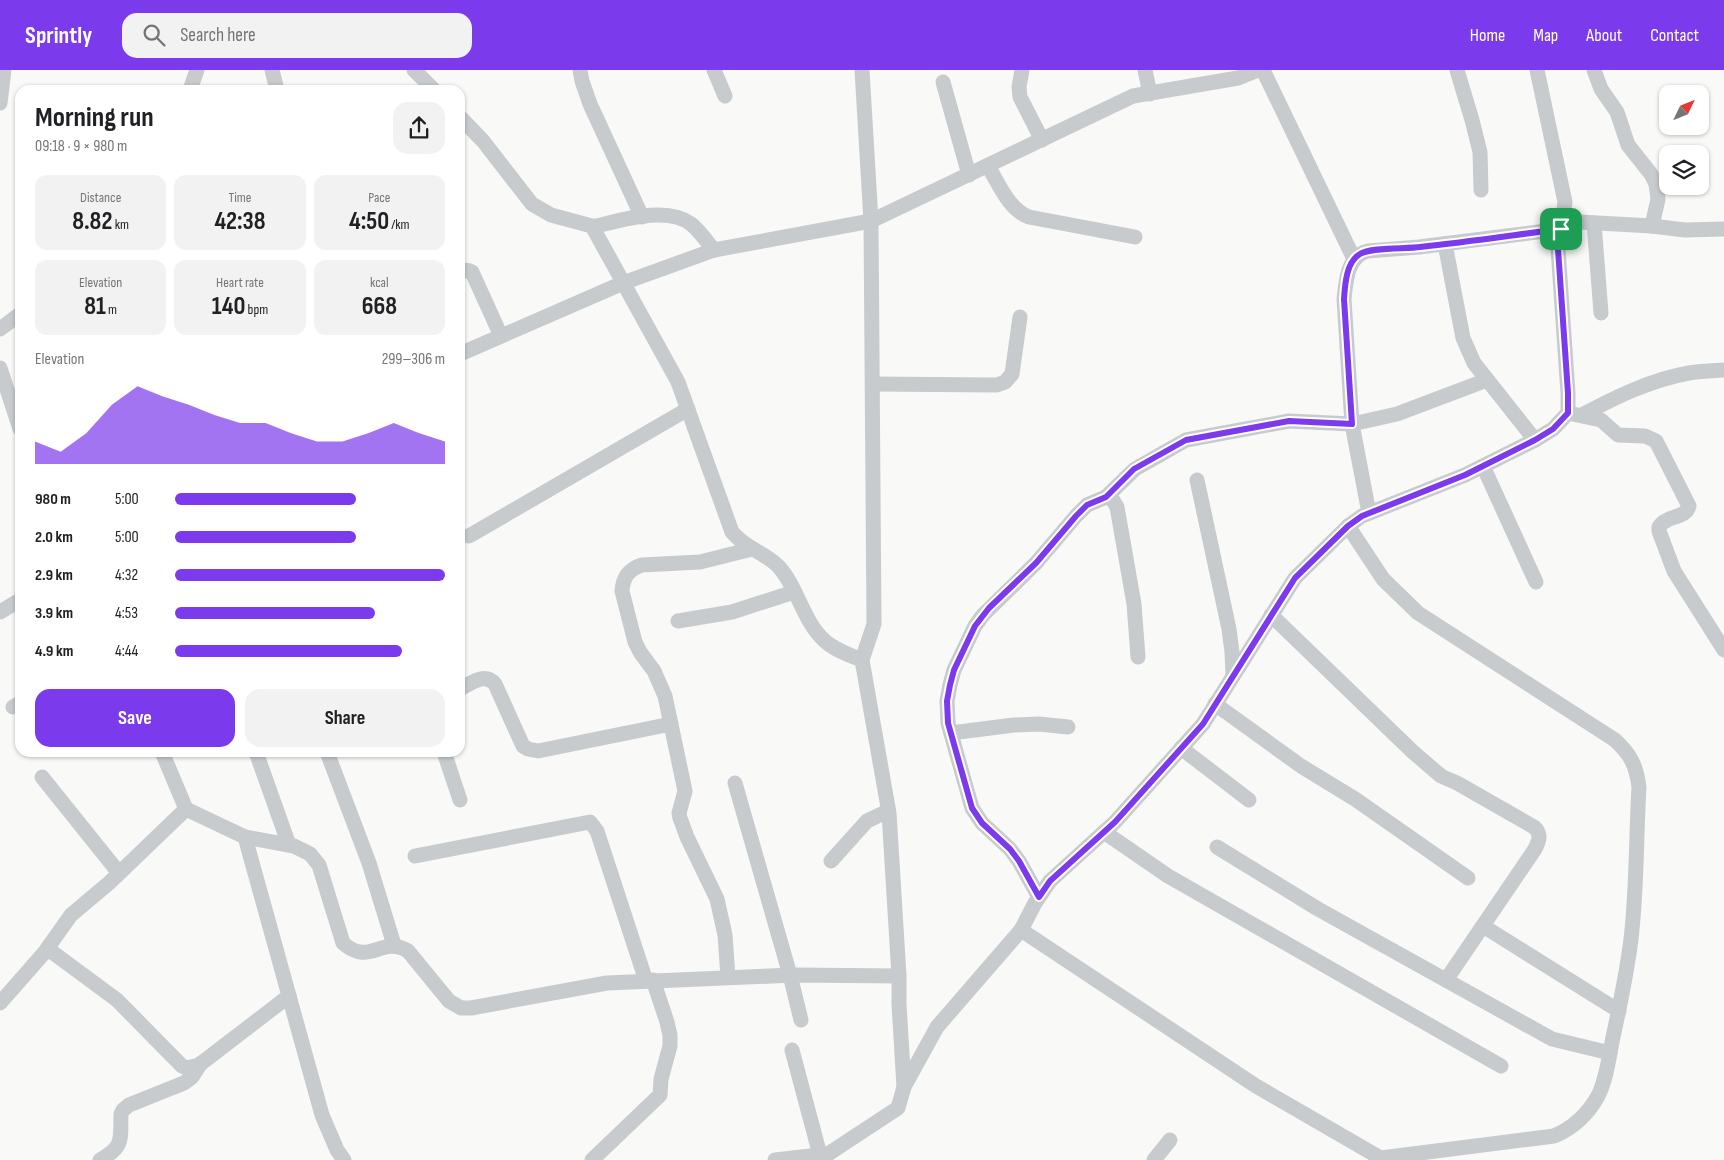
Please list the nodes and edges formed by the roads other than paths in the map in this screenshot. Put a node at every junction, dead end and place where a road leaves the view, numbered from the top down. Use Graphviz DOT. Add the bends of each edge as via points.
graph roads {
  1 [pos="4,70"];
  2 [pos="197,70"];
  3 [pos="272,70"];
  4 [pos="414,70"];
  5 [pos="580,70"];
  6 [pos="714,70"];
  7 [pos="862,70"];
  8 [pos="1022,70"];
  9 [pos="1145,70"];
  10 [pos="1258,70"];
  11 [pos="1263,70"];
  12 [pos="1458,70"];
  13 [pos="1537,70"];
  14 [pos="1594,70"];
  15 [pos="943,82"];
  16 [pos="192,85"];
  17 [pos="276,85"];
  18 [pos="429,85"];
  19 [pos="1150,94"];
  20 [pos="725,96"];
  21 [pos="0,104"];
  22 [pos="465,122"];
  23 [pos="1042,140"];
  24 [pos="988,166"];
  25 [pos="969,174"];
  26 [pos="1481,190"];
  27 [pos="642,217"];
  28 [pos="871,221"];
  29 [pos="1594,223"];
  30 [pos="1561,225"];
  31 [pos="1652,226"];
  32 [pos="592,227"];
  33 [pos="1724,229"];
  34 [pos="1135,236"];
  35 [pos="1445,244"];
  36 [pos="714,250"];
  37 [pos="1354,259"];
  38 [pos="465,270"];
  39 [pos="623,283"];
  40 [pos="1601,313"];
  41 [pos="1020,317"];
  42 [pos="15,318"];
  43 [pos="0,329"];
  44 [pos="501,336"];
  45 [pos="465,352"];
  46 [pos="0,368"];
  47 [pos="1724,370"];
  48 [pos="1487,380"];
  49 [pos="873,384"];
  50 [pos="688,409"];
  51 [pos="15,414"];
  52 [pos="1575,414"];
  53 [pos="1352,424"];
  54 [pos="1535,440"];
  55 [pos="1483,466"];
  56 [pos="1197,480"];
  57 [pos="1106,497"];
  58 [pos="1369,513"];
  59 [pos="1348,526"];
  60 [pos="469,536"];
  61 [pos="752,549"];
  62 [pos="1536,582"];
  63 [pos="794,592"];
  64 [pos="15,603"];
  65 [pos="0,612"];
  66 [pos="1271,615"];
  67 [pos="678,621"];
  68 [pos="1724,650"];
  69 [pos="1138,657"];
  70 [pos="862,660"];
  71 [pos="1233,676"];
  72 [pos="465,686"];
  73 [pos="1215,704"];
  74 [pos="671,724"];
  75 [pos="1068,727"];
  76 [pos="951,733"];
  77 [pos="1181,748"];
  78 [pos="164,757"];
  79 [pos="258,757"];
  80 [pos="329,757"];
  81 [pos="446,757"];
  82 [pos="42,777"];
  83 [pos="735,783"];
  84 [pos="460,800"];
  85 [pos="1249,800"];
  86 [pos="186,809"];
  87 [pos="888,811"];
  88 [pos="1104,832"];
  89 [pos="245,837"];
  90 [pos="289,845"];
  91 [pos="1217,847"];
  92 [pos="415,856"];
  93 [pos="831,861"];
  94 [pos="118,873"];
  95 [pos="1468,878"];
  96 [pos="1039,897"];
  97 [pos="1483,926"];
  98 [pos="1021,930"];
  99 [pos="394,945"];
  100 [pos="48,949"];
  101 [pos="790,975"];
  102 [pos="899,976"];
  103 [pos="728,977"];
  104 [pos="650,980"];
  105 [pos="1446,980"];
  106 [pos="289,996"];
  107 [pos="0,1003"];
  108 [pos="1619,1012"];
  109 [pos="800,1020"];
  110 [pos="792,1050"];
  111 [pos="1610,1053"];
  112 [pos="201,1064"];
  113 [pos="1501,1066"];
  114 [pos="904,1087"];
  115 [pos="1170,1140"];
  116 [pos="824,1156"];
  117 [pos="106,1158"];
  118 [pos="1382,1159"];
  119 [pos="344,1160"];
  120 [pos="592,1160"];
  121 [pos="775,1160"];
  122 [pos="1154,1160"];
  1 -- 21 [label="street"];
  2 -- 16 [label="street"];
  3 -- 17 [label="street"];
  4 -- 18 [label="street"];
  5 -- 27 [label="street" via="590,104"];
  6 -- 20 [label="street"];
  7 -- 28 [label="street"];
  8 -- 23 [label="street" via="1020,97"];
  9 -- 19 [label="street"];
  10 -- 19 [label="street" via="1238,78"];
  11 -- 37 [label="street"];
  12 -- 26 [label="street" via="1480,152"];
  13 -- 30 [label="street" via="1565,202"];
  14 -- 31 [label="street" via="1601,89 1617,112 1628,145 1656,184 1658,199"];
  15 -- 25 [label="street"];
  19 -- 23 [label="street" via="1134,96"];
  22 -- 32 [label="street" via="532,204 551,215"];
  23 -- 24 [label="street"];
  24 -- 25 [label="street"];
  24 -- 34 [label="street" via="1011,204 1021,214"];
  25 -- 28 [label="street"];
  27 -- 32 [label="street"];
  27 -- 36 [label="street" via="672,216 690,224"];
  28 -- 36 [label="street"];
  28 -- 49 [label="street"];
  29 -- 30 [label="street"];
  29 -- 31 [label="street"];
  29 -- 40 [label="street"];
  30 -- 35 [label="street"];
  30 -- 52 [label="street" via="1558,249 1568,393"];
  31 -- 33 [label="street" via="1685,230"];
  32 -- 39 [label="street"];
  35 -- 37 [label="street" via="1368,251"];
  35 -- 48 [label="street" via="1463,338 1474,363"];
  36 -- 39 [label="street"];
  37 -- 53 [label="street" via="1344,299"];
  38 -- 44 [label="street" via="472,272"];
  39 -- 44 [label="street"];
  39 -- 50 [label="street" via="678,382"];
  41 -- 49 [label="street" via="1012,374 1005,382 997,385"];
  42 -- 43 [label="street"];
  44 -- 45 [label="street"];
  46 -- 51 [label="street"];
  47 -- 52 [label="street" via="1690,373 1653,382"];
  48 -- 53 [label="street" via="1397,414"];
  48 -- 54 [label="street"];
  49 -- 70 [label="street" via="874,624"];
  50 -- 60 [label="street"];
  50 -- 61 [label="street" via="732,532"];
  52 -- 54 [label="street"];
  52 -- 68 [label="street" via="1601,420 1618,435 1652,438 1660,447 1690,506 1684,514 1665,520 1659,531 1674,571"];
  53 -- 57 [label="street" via="1289,421 1186,440 1134,469"];
  53 -- 58 [label="street"];
  54 -- 55 [label="street"];
  55 -- 58 [label="street"];
  55 -- 62 [label="street"];
  56 -- 71 [label="street" via="1229,629"];
  57 -- 69 [label="street" via="1112,499 1117,507 1134,604"];
  57 -- 76 [label="street" via="1087,505 975,626 950,685 947,701"];
  58 -- 59 [label="street"];
  59 -- 66 [label="street" via="1295,578"];
  59 -- 108 [label="street" via="1383,579 1418,613 1607,735 1632,760 1639,786 1634,886 1631,939"];
  61 -- 63 [label="street" via="776,565"];
  61 -- 74 [label="street" via="700,562 642,565 634,567 625,578 622,591 629,625 640,652 661,684"];
  63 -- 67 [label="street" via="732,612"];
  63 -- 70 [label="street" via="824,640"];
  64 -- 65 [label="street"];
  66 -- 71 [label="street"];
  66 -- 97 [label="street" via="1441,776 1538,831 1534,849"];
  70 -- 87 [label="street"];
  71 -- 73 [label="street"];
  72 -- 74 [label="street" via="480,679 491,679 523,746 534,751"];
  73 -- 77 [label="street" via="1203,724"];
  73 -- 95 [label="street"];
  74 -- 103 [label="street" via="685,790 680,818 718,899"];
  75 -- 76 [label="street" via="1014,725"];
  76 -- 96 [label="street" via="972,808 982,823 1010,849"];
  77 -- 85 [label="street"];
  77 -- 88 [label="street"];
  78 -- 86 [label="street"];
  79 -- 90 [label="street"];
  80 -- 99 [label="street" via="366,854"];
  81 -- 84 [label="street"];
  82 -- 94 [label="street"];
  83 -- 101 [label="street"];
  86 -- 89 [label="street"];
  86 -- 94 [label="street"];
  87 -- 93 [label="street" via="867,820"];
  87 -- 102 [label="street"];
  88 -- 96 [label="street" via="1050,881"];
  88 -- 113 [label="street" via="1168,876"];
  89 -- 90 [label="street"];
  89 -- 106 [label="street"];
  90 -- 99 [label="street" via="310,854 319,865 343,943 362,954"];
  91 -- 105 [label="street" via="1318,910"];
  92 -- 104 [label="street" via="590,822"];
  94 -- 100 [label="street" via="71,915"];
  96 -- 98 [label="street"];
  97 -- 105 [label="street"];
  97 -- 108 [label="street"];
  98 -- 114 [label="street" via="938,1028"];
  98 -- 118 [label="street" via="1256,1086"];
  99 -- 104 [label="street" via="408,951 449,1001 461,1008 607,983"];
  100 -- 107 [label="street"];
  100 -- 112 [label="street" via="117,1000 182,1066 192,1068"];
  101 -- 102 [label="street"];
  101 -- 103 [label="street"];
  101 -- 109 [label="street"];
  102 -- 114 [label="street"];
  103 -- 104 [label="street"];
  104 -- 120 [label="street" via="670,1035 660,1095"];
  105 -- 111 [label="street" via="1552,1039"];
  106 -- 112 [label="street"];
  106 -- 119 [label="street" via="322,1115"];
  108 -- 111 [label="street"];
  110 -- 116 [label="street"];
  111 -- 118 [label="street" via="1598,1096 1582,1117 1565,1131 1554,1136"];
  112 -- 117 [label="street" via="184,1083 123,1110 120,1144"];
  114 -- 116 [label="street" via="898,1108"];
  115 -- 122 [label="street"];
  116 -- 121 [label="street"];
}
